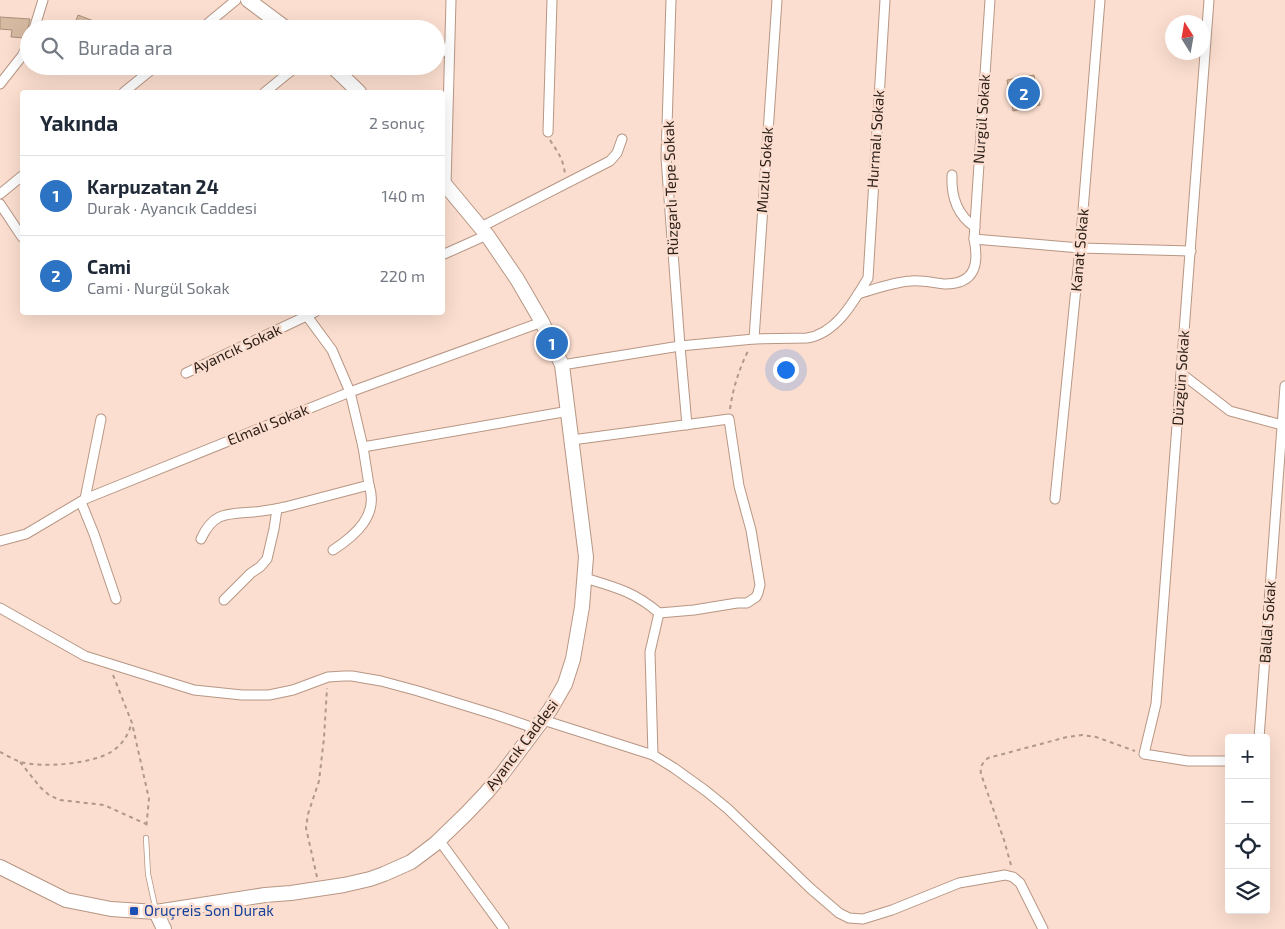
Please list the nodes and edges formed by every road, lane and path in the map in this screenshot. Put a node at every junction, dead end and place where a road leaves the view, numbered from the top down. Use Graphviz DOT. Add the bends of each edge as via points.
graph roads {
  1 [pos="43,0"];
  2 [pos="236,0"];
  3 [pos="248,0"];
  4 [pos="450,0"];
  5 [pos="552,0"];
  6 [pos="671,0"];
  7 [pos="777,0"];
  8 [pos="885,0"];
  9 [pos="990,0"];
  10 [pos="1100,0"];
  11 [pos="1209,0"];
  12 [pos="37,20"];
  13 [pos="212,20"];
  14 [pos="275,20"];
  15 [pos="449,46"];
  16 [pos="445,49"];
  17 [pos="20,59"];
  18 [pos="145,75"];
  19 [pos="286,75"];
  20 [pos="341,75"];
  21 [pos="0,84"];
  22 [pos="126,90"];
  23 [pos="267,90"];
  24 [pos="357,90"];
  25 [pos="548,132"];
  26 [pos="622,139"];
  27 [pos="445,156"];
  28 [pos="952,175"];
  29 [pos="20,178"];
  30 [pos="445,184"];
  31 [pos="565,184"];
  32 [pos="0,194"];
  33 [pos="0,204"];
  34 [pos="975,227"];
  35 [pos="484,231"];
  36 [pos="20,234"];
  37 [pos="974,239"];
  38 [pos="1080,248"];
  39 [pos="1191,251"];
  40 [pos="445,253"];
  41 [pos="858,294"];
  42 [pos="307,315"];
  43 [pos="310,315"];
  44 [pos="542,322"];
  45 [pos="754,339"];
  46 [pos="680,346"];
  47 [pos="562,365"];
  48 [pos="186,373"];
  49 [pos="1182,374"];
  50 [pos="1285,386"];
  51 [pos="350,392"];
  52 [pos="569,411"];
  53 [pos="101,419"];
  54 [pos="729,419"];
  55 [pos="687,424"];
  56 [pos="1282,424"];
  57 [pos="572,440"];
  58 [pos="363,447"];
  59 [pos="370,485"];
  60 [pos="1056,499"];
  61 [pos="83,501"];
  62 [pos="277,509"];
  63 [pos="201,539"];
  64 [pos="0,541"];
  65 [pos="332,550"];
  66 [pos="585,578"];
  67 [pos="116,598"];
  68 [pos="224,600"];
  69 [pos="0,608"];
  70 [pos="659,613"];
  71 [pos="108,664"];
  72 [pos="328,678"];
  73 [pos="132,722"];
  74 [pos="540,724"];
  75 [pos="1259,734"];
  76 [pos="0,752"];
  77 [pos="1144,754"];
  78 [pos="653,755"];
  79 [pos="1225,761"];
  80 [pos="20,762"];
  81 [pos="146,824"];
  82 [pos="146,838"];
  83 [pos="439,840"];
  84 [pos="0,866"];
  85 [pos="1013,877"];
  86 [pos="320,889"];
  87 [pos="156,912"];
  88 [pos="164,929"];
  89 [pos="504,929"];
  90 [pos="1044,929"];
  1 -- 12 [label="street"];
  2 -- 13 [label="street"];
  3 -- 14 [label="street"];
  4 -- 15 [label="street"];
  5 -- 25 [label="street"];
  6 -- 46 [label="street, Rüzgarlı Tepe Sokak" via="666,158"];
  7 -- 45 [label="street, Muzlu Sokak"];
  8 -- 41 [label="street, Hurmalı Sokak" via="868,278"];
  9 -- 34 [label="street, Nurgül Sokak"];
  10 -- 38 [label="street, Kanat Sokak"];
  11 -- 39 [label="street, Düzgün Sokak"];
  15 -- 16 [label="street"];
  15 -- 27 [label="street"];
  17 -- 21 [label="street"];
  18 -- 22 [label="street"];
  19 -- 23 [label="street"];
  20 -- 24 [label="street"];
  25 -- 31 [label="path" via="562,160"];
  26 -- 31 [label="street" via="610,161"];
  28 -- 34 [label="street" via="952,194 957,208"];
  29 -- 32 [label="street"];
  30 -- 35 [label="street, Ayancık Caddesi"];
  31 -- 35 [label="street"];
  33 -- 36 [label="street"];
  34 -- 37 [label="street, Nurgül Sokak"];
  35 -- 40 [label="street"];
  35 -- 44 [label="street, Ayancık Caddesi"];
  37 -- 38 [label="street"];
  37 -- 41 [label="street, Nurgül Sokak" via="974,270 965,279 946,284 910,281"];
  38 -- 39 [label="street"];
  38 -- 60 [label="street, Kanat Sokak"];
  39 -- 49 [label="street, Düzgün Sokak"];
  41 -- 45 [label="street" via="832,327 819,335"];
  42 -- 48 [label="street, Ayancık Sokak"];
  43 -- 51 [label="street" via="332,350"];
  44 -- 47 [label="street, Ayancık Caddesi"];
  44 -- 51 [label="street, Elmalı Sokak"];
  45 -- 46 [label="street"];
  45 -- 54 [label="path" via="734,386"];
  46 -- 47 [label="street"];
  46 -- 55 [label="street, Rüzgarlı Tepe Sokak"];
  47 -- 52 [label="street, Ayancık Caddesi"];
  49 -- 56 [label="street" via="1230,411"];
  49 -- 77 [label="street, Düzgün Sokak" via="1156,704"];
  50 -- 56 [label="street, Ballal Sokak"];
  51 -- 58 [label="street"];
  51 -- 61 [label="street, Elmalı Sokak"];
  52 -- 57 [label="street, Ayancık Caddesi"];
  52 -- 58 [label="street"];
  53 -- 61 [label="street"];
  54 -- 55 [label="street"];
  54 -- 70 [label="street" via="738,486 751,530 760,585 758,593 747,603"];
  55 -- 57 [label="street"];
  56 -- 75 [label="street, Ballal Sokak"];
  57 -- 66 [label="street, Ayancık Caddesi" via="586,556"];
  58 -- 59 [label="street"];
  59 -- 62 [label="street"];
  59 -- 65 [label="street" via="372,500 366,519 349,538"];
  61 -- 64 [label="street, Elmalı Sokak" via="26,534"];
  61 -- 67 [label="street"];
  62 -- 63 [label="street" via="221,516 209,525"];
  62 -- 68 [label="street" via="267,559"];
  66 -- 70 [label="street" via="628,592"];
  66 -- 74 [label="street, Ayancık Caddesi" via="570,670 558,697"];
  69 -- 71 [label="street" via="84,656"];
  70 -- 78 [label="street" via="650,652"];
  71 -- 72 [label="street" via="194,690 256,696 283,692"];
  71 -- 73 [label="path"];
  72 -- 74 [label="street" via="352,676 381,681"];
  72 -- 86 [label="path" via="319,781 306,828"];
  73 -- 80 [label="path" via="122,743 98,758 59,764"];
  73 -- 81 [label="path" via="149,798"];
  74 -- 78 [label="street"];
  74 -- 83 [label="street, Ayancık Caddesi" via="491,787"];
  76 -- 80 [label="path"];
  77 -- 79 [label="street" via="1188,761"];
  77 -- 85 [label="path" via="1082,735 984,761 981,774"];
  78 -- 85 [label="street" via="728,809 810,888 849,918 863,919 960,884 1005,875"];
  80 -- 81 [label="path" via="49,795 60,800 104,805"];
  81 -- 82 [label="path"];
  82 -- 87 [label="lane" via="148,874"];
  83 -- 86 [label="street, Ayancık Caddesi" via="411,862 384,874"];
  83 -- 89 [label="street"];
  84 -- 87 [label="street, Ayancık Caddesi" via="66,900 111,909"];
  85 -- 90 [label="street" via="1020,883"];
  86 -- 87 [label="street, Ayancık Caddesi"];
  87 -- 88 [label="street"];
}
